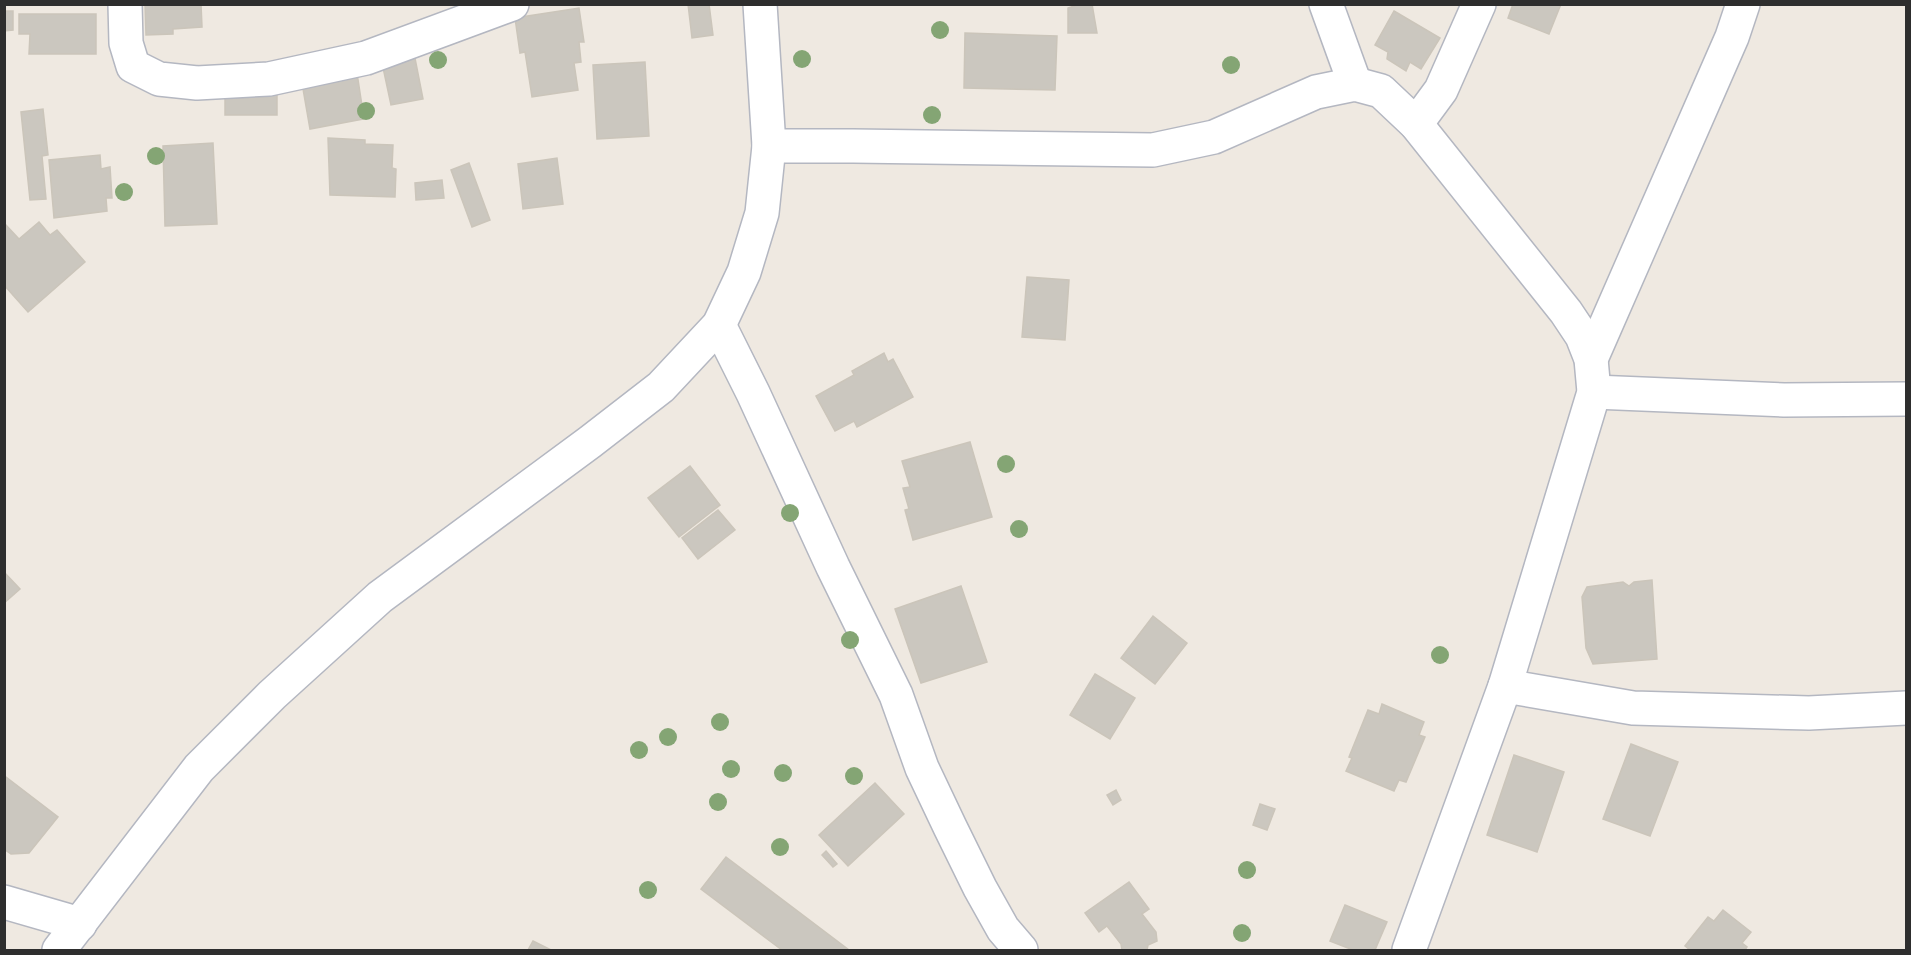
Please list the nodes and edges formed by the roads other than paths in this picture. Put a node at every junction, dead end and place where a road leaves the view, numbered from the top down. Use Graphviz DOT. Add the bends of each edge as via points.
graph roads {
  1 [pos="125,4"];
  2 [pos="512,4"];
  3 [pos="760,4"];
  4 [pos="1326,4"];
  5 [pos="1479,4"];
  6 [pos="1743,4"];
  7 [pos="1355,84"];
  8 [pos="1416,124"];
  9 [pos="769,146"];
  10 [pos="718,326"];
  11 [pos="1591,359"];
  12 [pos="1594,392"];
  13 [pos="1906,399"];
  14 [pos="1505,686"];
  15 [pos="1906,708"];
  16 [pos="4,903"];
  17 [pos="80,924"];
  18 [pos="59,951"];
  19 [pos="1021,951"];
  20 [pos="1409,951"];
  1 -- 2 [label="street" via="126,43 133,66 159,78 197,83 269,79 366,58"];
  3 -- 9 [label="street"];
  4 -- 7 [label="street"];
  5 -- 8 [label="street" via="1441,90"];
  6 -- 11 [label="street"];
  7 -- 8 [label="street" via="1381,91"];
  7 -- 9 [label="street" via="1316,92 1214,137 1153,150"];
  8 -- 11 [label="street" via="1566,312"];
  9 -- 10 [label="street" via="762,213 744,272"];
  10 -- 17 [label="street" via="661,387 380,597 272,694 200,768"];
  10 -- 19 [label="street" via="896,695 922,768 950,828 1003,929"];
  11 -- 12 [label="street"];
  12 -- 13 [label="street"];
  12 -- 14 [label="street"];
  14 -- 15 [label="street" via="1633,708 1809,713"];
  14 -- 20 [label="street"];
  16 -- 17 [label="street"];
  17 -- 18 [label="street"];
}
